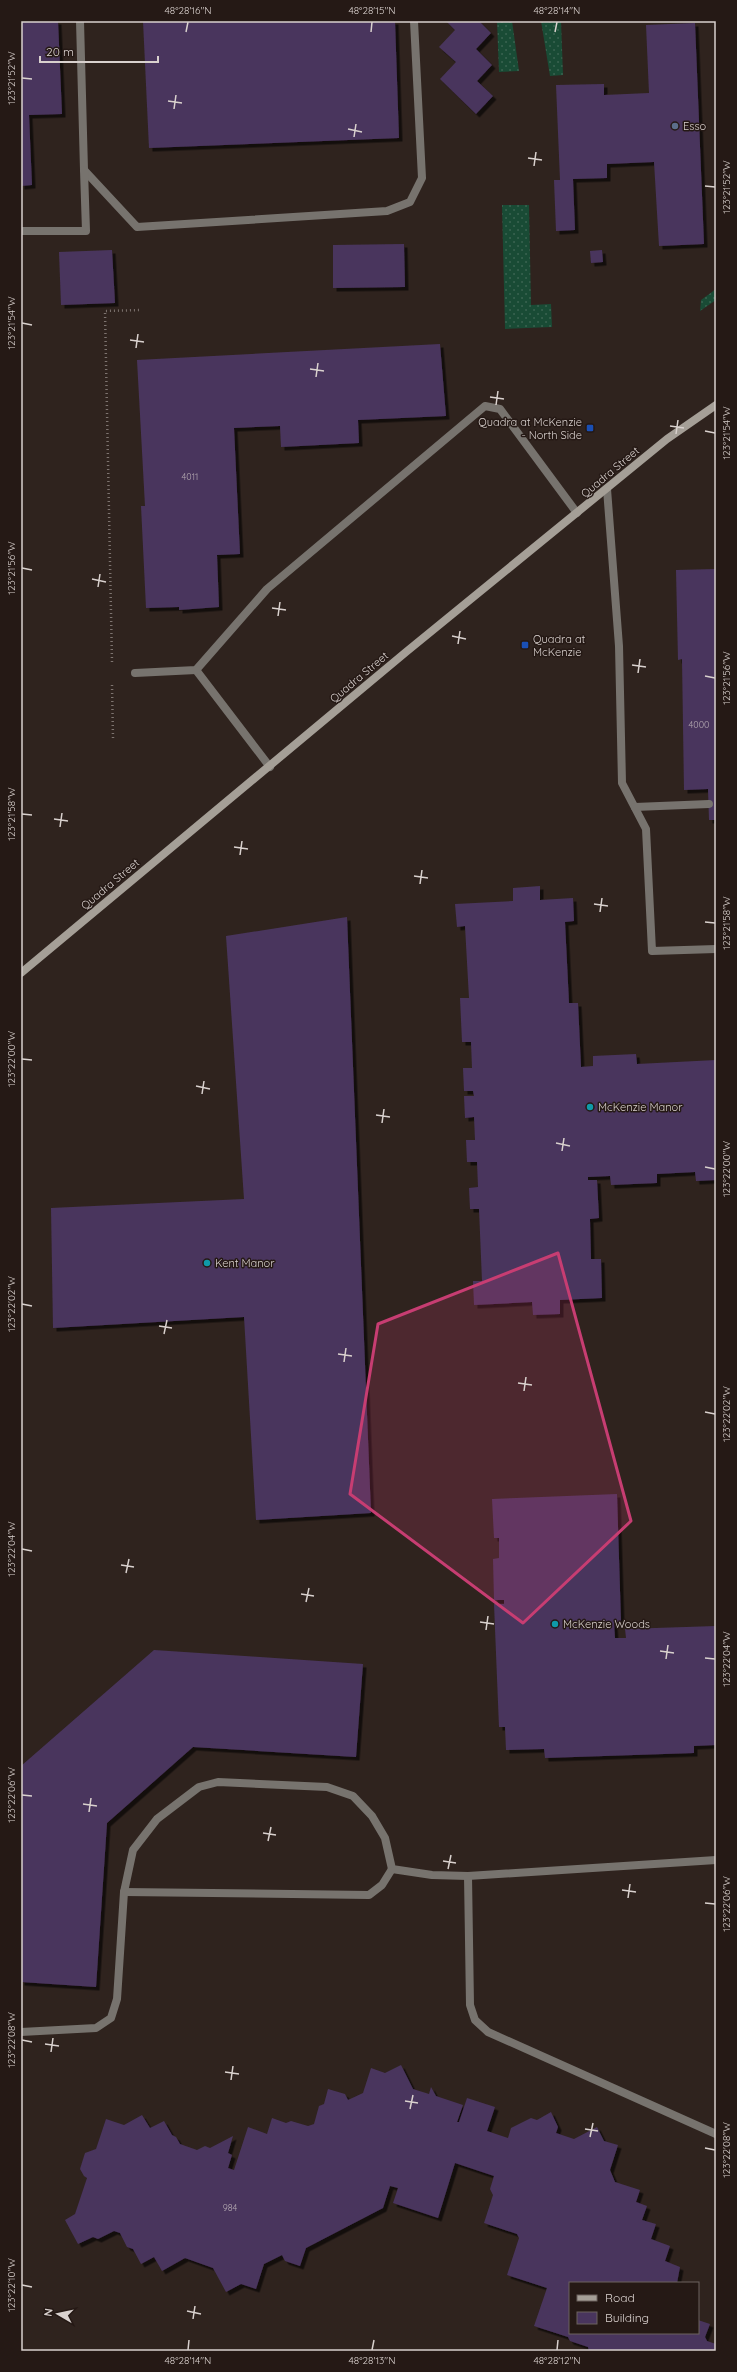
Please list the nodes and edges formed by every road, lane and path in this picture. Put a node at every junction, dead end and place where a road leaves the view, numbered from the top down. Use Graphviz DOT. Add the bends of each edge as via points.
graph roads {
  1 [pos="80,21"];
  2 [pos="414,21"];
  3 [pos="84,170"];
  4 [pos="21,231"];
  5 [pos="141,310"];
  6 [pos="716,405"];
  7 [pos="607,488"];
  8 [pos="577,513"];
  9 [pos="112,667"];
  10 [pos="196,670"];
  11 [pos="135,673"];
  12 [pos="112,683"];
  13 [pos="113,738"];
  14 [pos="270,767"];
  15 [pos="708,804"];
  16 [pos="635,807"];
  17 [pos="716,949"];
  18 [pos="21,973"];
  19 [pos="716,1860"];
  20 [pos="392,1869"];
  21 [pos="468,1876"];
  22 [pos="124,1892"];
  23 [pos="21,2032"];
  24 [pos="716,2134"];
  1 -- 3 [label="lane"];
  2 -- 3 [label="lane" via="422,178 410,202 388,211 137,227"];
  3 -- 4 [label="lane" via="86,231"];
  5 -- 9 [label="path" via="105,312"];
  6 -- 7 [label="main road, Quadra Street" via="668,439"];
  7 -- 8 [label="main road, Quadra Street"];
  7 -- 16 [label="lane" via="619,646 622,783"];
  8 -- 10 [label="lane" via="500,409 485,406 267,589"];
  8 -- 14 [label="main road, Quadra Street"];
  10 -- 11 [label="lane"];
  10 -- 14 [label="lane"];
  12 -- 13 [label="path"];
  14 -- 18 [label="main road, Quadra Street"];
  15 -- 16 [label="lane"];
  16 -- 17 [label="lane" via="646,828 652,951"];
  19 -- 21 [label="lane"];
  20 -- 21 [label="lane" via="432,1875"];
  20 -- 22 [label="lane" via="382,1885 369,1895"];
  20 -- 22 [label="lane" via="386,1838 372,1816 353,1796 327,1787 218,1782 199,1787 157,1819 133,1850"];
  21 -- 24 [label="lane" via="470,2005 476,2020 488,2032"];
  22 -- 23 [label="lane" via="117,1999 111,2018 96,2028"];
}
